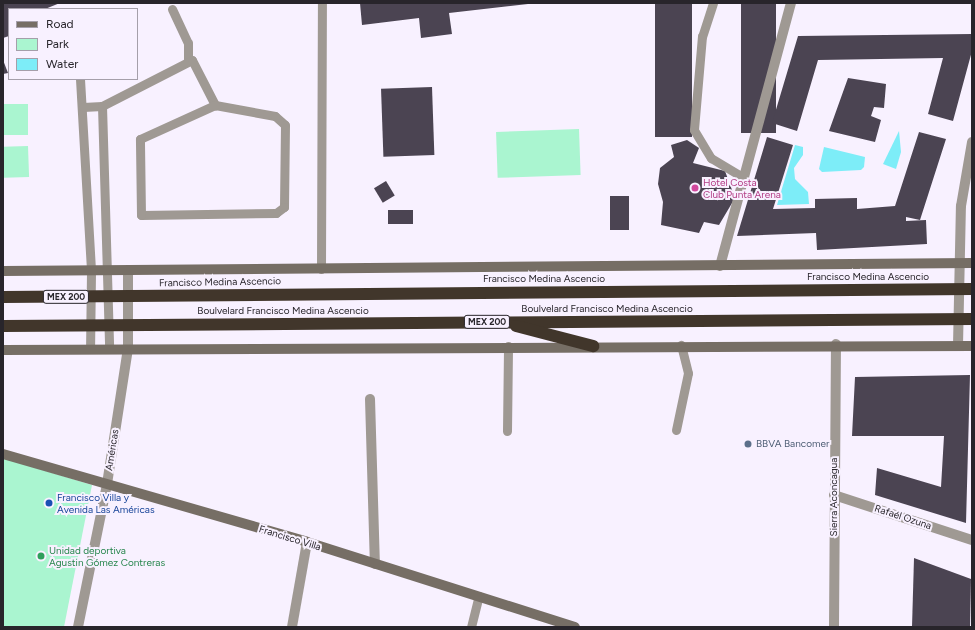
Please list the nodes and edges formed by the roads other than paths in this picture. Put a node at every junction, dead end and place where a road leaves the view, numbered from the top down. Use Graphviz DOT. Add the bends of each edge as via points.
graph roads {
  1 [pos="322,3"];
  2 [pos="713,3"];
  3 [pos="791,3"];
  4 [pos="172,9"];
  5 [pos="188,61"];
  6 [pos="80,80"];
  7 [pos="102,106"];
  8 [pos="214,106"];
  9 [pos="83,107"];
  10 [pos="972,142"];
  11 [pos="744,178"];
  12 [pos="972,263"];
  13 [pos="960,264"];
  14 [pos="720,266"];
  15 [pos="321,269"];
  16 [pos="109,271"];
  17 [pos="3,272"];
  18 [pos="91,272"];
  19 [pos="128,272"];
  20 [pos="966,289"];
  21 [pos="129,295"];
  22 [pos="91,296"];
  23 [pos="109,296"];
  24 [pos="3,297"];
  25 [pos="959,319"];
  26 [pos="972,319"];
  27 [pos="502,322"];
  28 [pos="110,324"];
  29 [pos="129,324"];
  30 [pos="91,325"];
  31 [pos="3,326"];
  32 [pos="836,344"];
  33 [pos="682,345"];
  34 [pos="508,346"];
  35 [pos="593,346"];
  36 [pos="958,346"];
  37 [pos="972,346"];
  38 [pos="109,348"];
  39 [pos="128,348"];
  40 [pos="90,349"];
  41 [pos="3,350"];
  42 [pos="370,399"];
  43 [pos="507,430"];
  44 [pos="676,430"];
  45 [pos="3,454"];
  46 [pos="107,484"];
  47 [pos="834,495"];
  48 [pos="972,540"];
  49 [pos="307,542"];
  50 [pos="375,564"];
  51 [pos="479,596"];
  52 [pos="78,627"];
  53 [pos="292,627"];
  54 [pos="471,627"];
  55 [pos="575,627"];
  56 [pos="834,627"];
  1 -- 15 [label="lane"];
  2 -- 11 [label="lane" via="702,36 694,130 711,158"];
  3 -- 11 [label="street"];
  4 -- 5 [label="lane" via="188,43"];
  5 -- 7 [label="lane"];
  5 -- 8 [label="lane" via="196,62"];
  6 -- 9 [label="lane"];
  7 -- 9 [label="lane"];
  7 -- 16 [label="lane"];
  8 -- 8 [label="lane" via="140,139 141,215 276,212 284,207 284,125 275,116"];
  9 -- 18 [label="lane"];
  10 -- 13 [label="street" via="961,206"];
  11 -- 14 [label="street"];
  12 -- 13 [label="street"];
  13 -- 14 [label="street"];
  13 -- 20 [label="street"];
  14 -- 15 [label="street"];
  15 -- 19 [label="street"];
  16 -- 18 [label="street"];
  16 -- 19 [label="street"];
  16 -- 23 [label="lane"];
  17 -- 18 [label="street"];
  18 -- 22 [label="lane"];
  19 -- 21 [label="street, Américas"];
  20 -- 21 [label="highway, Francisco Medina Ascencio / MEX 200"];
  20 -- 25 [label="street"];
  21 -- 23 [label="highway, MEX 200"];
  21 -- 29 [label="street, Américas"];
  22 -- 23 [label="highway, MEX 200"];
  22 -- 24 [label="highway, MEX 200"];
  22 -- 30 [label="lane"];
  23 -- 28 [label="lane"];
  25 -- 26 [label="highway, Boulvelard Francisco Medina Ascencio / MEX 200"];
  25 -- 27 [label="highway, Boulvelard Francisco Medina Ascencio / MEX 200"];
  25 -- 36 [label="street"];
  27 -- 29 [label="highway, Boulvelard Francisco Medina Ascencio / MEX 200"];
  27 -- 35 [label="highway"];
  28 -- 29 [label="highway, Boulvelard Francisco Medina Ascencio / MEX 200"];
  28 -- 30 [label="highway, Boulvelard Francisco Medina Ascencio / MEX 200"];
  28 -- 38 [label="lane"];
  29 -- 39 [label="street, Américas"];
  30 -- 31 [label="highway, Boulvelard Francisco Medina Ascencio / MEX 200"];
  30 -- 40 [label="lane"];
  32 -- 33 [label="street"];
  32 -- 36 [label="street"];
  32 -- 47 [label="street, Sierra Aconcagua"];
  33 -- 35 [label="street"];
  33 -- 44 [label="lane" via="688,373"];
  34 -- 35 [label="street"];
  34 -- 39 [label="street"];
  34 -- 43 [label="lane"];
  36 -- 37 [label="street"];
  38 -- 39 [label="street"];
  38 -- 40 [label="street"];
  39 -- 46 [label="street, Américas"];
  40 -- 41 [label="street"];
  42 -- 50 [label="street"];
  45 -- 46 [label="street, Francisco Villa"];
  46 -- 49 [label="street, Francisco Villa"];
  46 -- 52 [label="street, Américas"];
  47 -- 48 [label="street, Rafaél Ozuna"];
  47 -- 56 [label="street, Sierra Aconcagua"];
  49 -- 50 [label="street, Francisco Villa"];
  49 -- 53 [label="street"];
  50 -- 51 [label="street, Francisco Villa"];
  51 -- 54 [label="lane"];
  51 -- 55 [label="street, Francisco Villa"];
}
